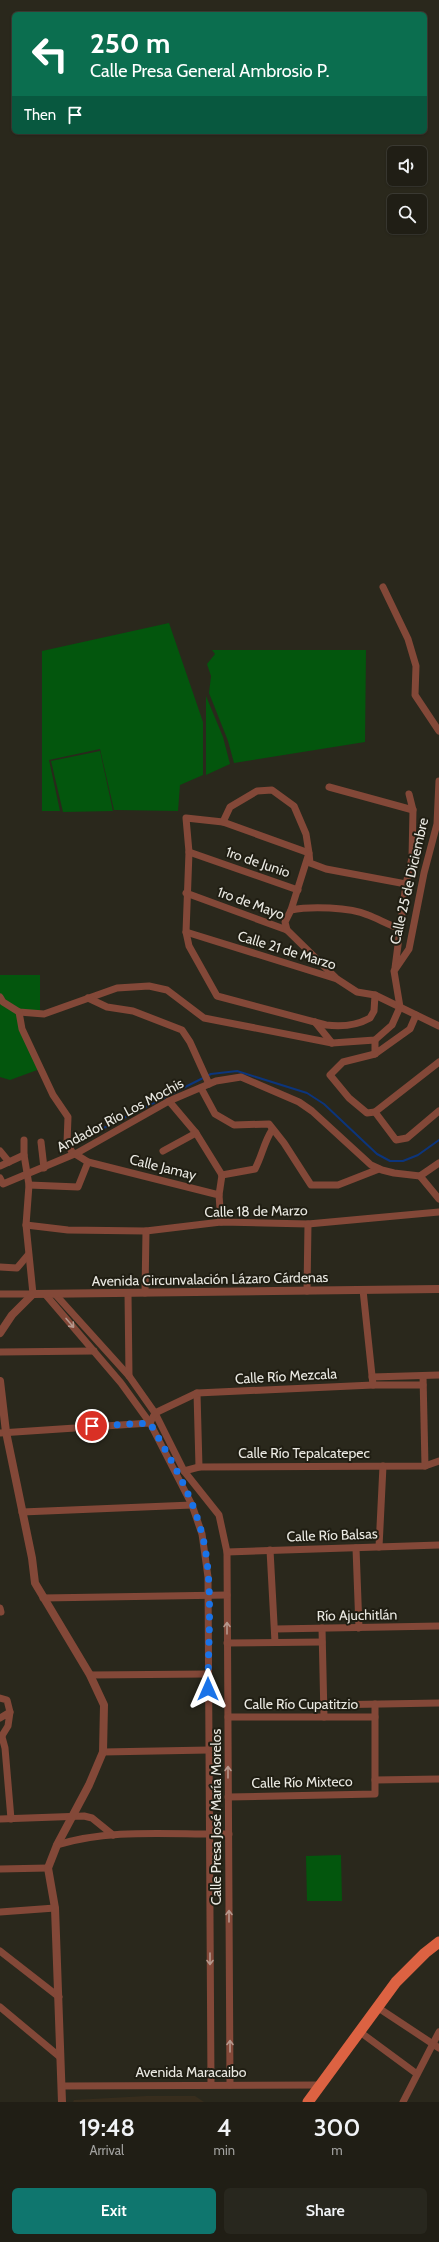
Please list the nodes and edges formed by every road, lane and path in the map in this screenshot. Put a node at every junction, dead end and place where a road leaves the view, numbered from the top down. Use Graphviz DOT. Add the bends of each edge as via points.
graph roads {
  1 [pos="383,587"];
  2 [pos="439,731"];
  3 [pos="439,781"];
  4 [pos="330,787"];
  5 [pos="409,794"];
  6 [pos="413,810"];
  7 [pos="223,822"];
  8 [pos="189,852"];
  9 [pos="309,853"];
  10 [pos="406,884"];
  11 [pos="298,890"];
  12 [pos="186,893"];
  13 [pos="291,910"];
  14 [pos="400,928"];
  15 [pos="286,930"];
  16 [pos="186,932"];
  17 [pos="394,971"];
  18 [pos="338,980"];
  19 [pos="375,995"];
  20 [pos="0,998"];
  21 [pos="88,998"];
  22 [pos="400,1007"];
  23 [pos="20,1012"];
  24 [pos="416,1015"];
  25 [pos="315,1022"];
  26 [pos="439,1026"];
  27 [pos="375,1040"];
  28 [pos="332,1043"];
  29 [pos="375,1054"];
  30 [pos="439,1062"];
  31 [pos="208,1083"];
  32 [pos="201,1088"];
  33 [pos="169,1102"];
  34 [pos="439,1111"];
  35 [pos="375,1112"];
  36 [pos="272,1130"];
  37 [pos="196,1133"];
  38 [pos="24,1140"];
  39 [pos="41,1142"];
  40 [pos="0,1151"];
  41 [pos="163,1151"];
  42 [pos="77,1154"];
  43 [pos="24,1156"];
  44 [pos="9,1162"];
  45 [pos="88,1162"];
  46 [pos="436,1164"];
  47 [pos="0,1166"];
  48 [pos="44,1168"];
  49 [pos="379,1169"];
  50 [pos="28,1175"];
  51 [pos="222,1175"];
  52 [pos="420,1176"];
  53 [pos="1,1181"];
  54 [pos="29,1185"];
  55 [pos="219,1195"];
  56 [pos="439,1199"];
  57 [pos="439,1212"];
  58 [pos="221,1222"];
  59 [pos="308,1224"];
  60 [pos="26,1226"];
  61 [pos="146,1231"];
  62 [pos="28,1255"];
  63 [pos="0,1267"];
  64 [pos="439,1289"];
  65 [pos="363,1290"];
  66 [pos="307,1291"];
  67 [pos="128,1293"];
  68 [pos="145,1293"];
  69 [pos="0,1294"];
  70 [pos="33,1294"];
  71 [pos="45,1294"];
  72 [pos="55,1294"];
  73 [pos="0,1333"];
  74 [pos="94,1351"];
  75 [pos="0,1352"];
  76 [pos="129,1376"];
  77 [pos="423,1376"];
  78 [pos="439,1376"];
  79 [pos="372,1377"];
  80 [pos="0,1381"];
  81 [pos="373,1385"];
  82 [pos="423,1385"];
  83 [pos="197,1393"];
  84 [pos="155,1413"];
  85 [pos="150,1423"];
  86 [pos="3,1432"];
  87 [pos="439,1461"];
  88 [pos="383,1466"];
  89 [pos="425,1466"];
  90 [pos="199,1467"];
  91 [pos="184,1471"];
  92 [pos="192,1505"];
  93 [pos="22,1512"];
  94 [pos="439,1545"];
  95 [pos="379,1547"];
  96 [pos="356,1548"];
  97 [pos="270,1550"];
  98 [pos="227,1552"];
  99 [pos="208,1595"];
  100 [pos="227,1595"];
  101 [pos="43,1598"];
  102 [pos="439,1626"];
  103 [pos="322,1628"];
  104 [pos="359,1628"];
  105 [pos="275,1629"];
  106 [pos="276,1642"];
  107 [pos="322,1642"];
  108 [pos="227,1643"];
  109 [pos="208,1674"];
  110 [pos="90,1675"];
  111 [pos="0,1698"];
  112 [pos="439,1703"];
  113 [pos="375,1704"];
  114 [pos="324,1705"];
  115 [pos="10,1712"];
  116 [pos="324,1717"];
  117 [pos="375,1717"];
  118 [pos="0,1718"];
  119 [pos="228,1718"];
  120 [pos="1,1738"];
  121 [pos="209,1750"];
  122 [pos="103,1752"];
  123 [pos="439,1779"];
  124 [pos="375,1780"];
  125 [pos="228,1797"];
  126 [pos="73,1817"];
  127 [pos="0,1819"];
  128 [pos="11,1819"];
  129 [pos="210,1834"];
  130 [pos="229,1834"];
  131 [pos="113,1835"];
  132 [pos="57,1845"];
  133 [pos="48,1868"];
  134 [pos="0,1869"];
  135 [pos="55,1908"];
  136 [pos="0,1912"];
  137 [pos="439,1942"];
  138 [pos="0,1951"];
  139 [pos="59,1997"];
  140 [pos="0,2007"];
  141 [pos="376,2007"];
  142 [pos="360,2032"];
  143 [pos="439,2032"];
  144 [pos="436,2047"];
  145 [pos="60,2057"];
  146 [pos="417,2074"];
  147 [pos="211,2085"];
  148 [pos="230,2085"];
  149 [pos="320,2085"];
  150 [pos="62,2086"];
  151 [pos="62,2102"];
  152 [pos="308,2102"];
  153 [pos="404,2102"];
  1 -- 2 [label="street" via="408,639 416,666 415,696"];
  3 -- 17 [label="street, Calle 25 de Diciembre" via="437,824 408,949"];
  4 -- 6 [label="street"];
  5 -- 6 [label="street"];
  6 -- 10 [label="street" via="412,858"];
  7 -- 8 [label="street" via="186,818"];
  7 -- 9 [label="street"];
  7 -- 9 [label="street" via="230,807 257,790 272,790 294,806 306,834"];
  8 -- 11 [label="street, 1ro de Junio"];
  8 -- 12 [label="street"];
  9 -- 10 [label="street" via="310,862 326,869"];
  9 -- 11 [label="street"];
  10 -- 14 [label="street"];
  11 -- 13 [label="street, 1ro de Junio"];
  12 -- 15 [label="street, 1ro de Mayo"];
  12 -- 16 [label="street"];
  13 -- 14 [label="street" via="305,907 368,914 380,922"];
  13 -- 15 [label="street, 1ro de Junio" via="285,922"];
  14 -- 17 [label="street"];
  15 -- 18 [label="street, 1ro de Mayo"];
  16 -- 18 [label="street, Calle 21 de Marzo"];
  16 -- 25 [label="street" via="189,946 217,996"];
  17 -- 22 [label="street"];
  18 -- 19 [label="street, Calle 21 de Marzo" via="358,992"];
  19 -- 22 [label="street, Calle 21 de Marzo"];
  19 -- 25 [label="street" via="374,1011 365,1021 340,1027"];
  20 -- 23 [label="street"];
  21 -- 23 [label="street" via="44,1014"];
  21 -- 28 [label="street" via="117,988 149,986 167,990 204,1018"];
  21 -- 31 [label="street" via="107,1007 133,1011 182,1030"];
  22 -- 24 [label="street, Calle 21 de Marzo"];
  22 -- 27 [label="street" via="392,1025"];
  23 -- 42 [label="street" via="22,1030 53,1094 68,1117 67,1143 72,1152"];
  24 -- 26 [label="street, Calle 21 de Marzo"];
  24 -- 29 [label="street" via="410,1029"];
  25 -- 28 [label="street"];
  27 -- 28 [label="street"];
  27 -- 29 [label="street"];
  29 -- 35 [label="street" via="343,1062 330,1075 357,1106 367,1113"];
  30 -- 35 [label="street"];
  31 -- 32 [label="street, Andador Río Los Mochis"];
  31 -- 49 [label="street, Andador Río Los Mochis" via="241,1078 299,1102"];
  32 -- 33 [label="street, Andador Río Los Mochis"];
  32 -- 36 [label="street" via="215,1114 234,1125 269,1124"];
  33 -- 37 [label="street"];
  33 -- 42 [label="street, Andador Río Los Mochis"];
  34 -- 35 [label="street" via="402,1140 396,1140"];
  36 -- 49 [label="street" via="284,1143 311,1185 338,1185"];
  36 -- 51 [label="street" via="265,1140 264,1153 256,1169"];
  37 -- 41 [label="street"];
  37 -- 51 [label="street"];
  38 -- 43 [label="street"];
  39 -- 48 [label="street"];
  40 -- 44 [label="street"];
  42 -- 45 [label="street, Calle Jamay"];
  42 -- 48 [label="street, Andador Río Los Mochis"];
  43 -- 44 [label="street"];
  43 -- 50 [label="street"];
  44 -- 47 [label="street"];
  45 -- 54 [label="street" via="78,1187"];
  45 -- 55 [label="street, Calle Jamay"];
  46 -- 52 [label="street"];
  48 -- 50 [label="street, Andador Río Los Mochis"];
  49 -- 52 [label="street, Andador Río Los Mochis"];
  50 -- 53 [label="street, Andador Río Los Mochis"];
  50 -- 54 [label="street"];
  51 -- 55 [label="street"];
  52 -- 56 [label="street"];
  54 -- 60 [label="street"];
  55 -- 58 [label="street"];
  57 -- 59 [label="street, Calle 18 de Marzo"];
  58 -- 59 [label="street, Calle 18 de Marzo"];
  58 -- 61 [label="street, Calle 18 de Marzo"];
  59 -- 66 [label="street"];
  60 -- 61 [label="street, Calle 18 de Marzo" via="68,1230"];
  60 -- 62 [label="street"];
  61 -- 68 [label="street"];
  62 -- 63 [label="street" via="17,1268"];
  62 -- 70 [label="street"];
  64 -- 65 [label="street, Avenida Circunvalación Lázaro Cárdenas"];
  65 -- 66 [label="street, Avenida Circunvalación Lázaro Cárdenas"];
  65 -- 79 [label="street"];
  66 -- 68 [label="street, Avenida Circunvalación Lázaro Cárdenas"];
  67 -- 68 [label="street, Avenida Circunvalación Lázaro Cárdenas"];
  67 -- 72 [label="street, Avenida Circunvalación Lázaro Cárdenas"];
  67 -- 76 [label="street"];
  69 -- 70 [label="street"];
  70 -- 71 [label="street, Avenida Circunvalación Lázaro Cárdenas"];
  70 -- 73 [label="street" via="12,1315"];
  71 -- 72 [label="street, Avenida Circunvalación Lázaro Cárdenas"];
  71 -- 74 [label="street, Calle Presa José María Morelos, one-way"];
  72 -- 76 [label="street, Calle Presa José María Morelos"];
  74 -- 75 [label="street"];
  74 -- 85 [label="street, Calle Presa José María Morelos"];
  76 -- 84 [label="street, Calle Presa José María Morelos"];
  77 -- 78 [label="street"];
  77 -- 79 [label="street"];
  77 -- 82 [label="street"];
  79 -- 81 [label="street"];
  80 -- 86 [label="street"];
  81 -- 82 [label="street, Calle Río Mezcala"];
  81 -- 83 [label="street, Calle Río Mezcala"];
  82 -- 89 [label="street"];
  83 -- 84 [label="street, Calle Río Mezcala"];
  83 -- 90 [label="street"];
  84 -- 85 [label="street"];
  84 -- 91 [label="street, Calle Presa José María Morelos"];
  85 -- 86 [label="street"];
  85 -- 92 [label="street, Calle Presa José María Morelos"];
  86 -- 93 [label="street"];
  87 -- 89 [label="street, Calle Río Tepalcatepec"];
  88 -- 89 [label="street, Calle Río Tepalcatepec"];
  88 -- 90 [label="street, Calle Río Tepalcatepec"];
  88 -- 95 [label="street"];
  90 -- 91 [label="street, Calle Río Tepalcatepec"];
  91 -- 98 [label="street, Calle Presa José María Morelos" via="219,1515"];
  92 -- 93 [label="street"];
  92 -- 99 [label="street, Calle Presa José María Morelos" via="202,1534"];
  93 -- 101 [label="street" via="35,1584"];
  94 -- 95 [label="street, Calle Río Balsas"];
  95 -- 96 [label="street, Calle Río Balsas"];
  96 -- 97 [label="street, Calle Río Balsas"];
  96 -- 104 [label="street"];
  97 -- 98 [label="street, Calle Río Balsas"];
  97 -- 105 [label="street"];
  98 -- 100 [label="street, Calle Presa José María Morelos"];
  99 -- 100 [label="street"];
  99 -- 101 [label="street"];
  99 -- 109 [label="street, Calle Presa José María Morelos"];
  108 -- 100 [label="street, Calle Presa José María Morelos, one-way"];
  101 -- 110 [label="street"];
  102 -- 104 [label="street, Río Ajuchitlán"];
  103 -- 104 [label="street, Río Ajuchitlán"];
  103 -- 105 [label="street, Río Ajuchitlán"];
  103 -- 107 [label="street"];
  105 -- 106 [label="street"];
  106 -- 107 [label="street, Río Ajuchitlán"];
  106 -- 108 [label="street, Río Ajuchitlán"];
  107 -- 114 [label="street"];
  108 -- 119 [label="street, Calle Presa José María Morelos"];
  109 -- 110 [label="street"];
  109 -- 121 [label="street, Calle Presa José María Morelos"];
  110 -- 122 [label="street" via="104,1705"];
  111 -- 115 [label="street" via="7,1700"];
  112 -- 113 [label="street, Calle Río Cupatitzio"];
  113 -- 114 [label="street, Calle Río Cupatitzio"];
  113 -- 117 [label="street"];
  114 -- 116 [label="street"];
  115 -- 118 [label="street"];
  115 -- 120 [label="street" via="8,1726"];
  116 -- 117 [label="street, Calle Río Cupatitzio"];
  116 -- 119 [label="street, Calle Río Cupatitzio"];
  117 -- 124 [label="street"];
  125 -- 119 [label="street, Calle Presa José María Morelos, one-way"];
  120 -- 128 [label="street" via="5,1748"];
  121 -- 122 [label="street"];
  121 -- 129 [label="street, Calle Presa José María Morelos"];
  122 -- 126 [label="street"];
  123 -- 124 [label="street"];
  124 -- 125 [label="street, Calle Río Mixteco" via="375,1794"];
  125 -- 130 [label="street, Calle Presa José María Morelos"];
  126 -- 128 [label="street"];
  126 -- 131 [label="street" via="92,1818"];
  126 -- 132 [label="street"];
  127 -- 128 [label="street"];
  129 -- 130 [label="street"];
  129 -- 131 [label="street"];
  129 -- 147 [label="street, Calle Presa José María Morelos, one-way"];
  148 -- 130 [label="street, Calle Presa José María Morelos, one-way"];
  131 -- 132 [label="street" via="73,1840"];
  132 -- 133 [label="street"];
  133 -- 134 [label="street"];
  133 -- 135 [label="street"];
  135 -- 136 [label="street"];
  135 -- 139 [label="street"];
  137 -- 141 [label="main road" via="408,1968"];
  138 -- 139 [label="street"];
  139 -- 145 [label="street"];
  140 -- 145 [label="street"];
  141 -- 142 [label="main road"];
  141 -- 144 [label="street"];
  142 -- 146 [label="street"];
  142 -- 149 [label="main road"];
  143 -- 144 [label="street"];
  144 -- 146 [label="street"];
  145 -- 150 [label="street"];
  146 -- 153 [label="street"];
  147 -- 148 [label="street, Avenida Maracaibo"];
  147 -- 150 [label="street, Avenida Maracaibo"];
  148 -- 149 [label="street, Avenida Maracaibo"];
  149 -- 152 [label="main road"];
  150 -- 151 [label="street"];
}
